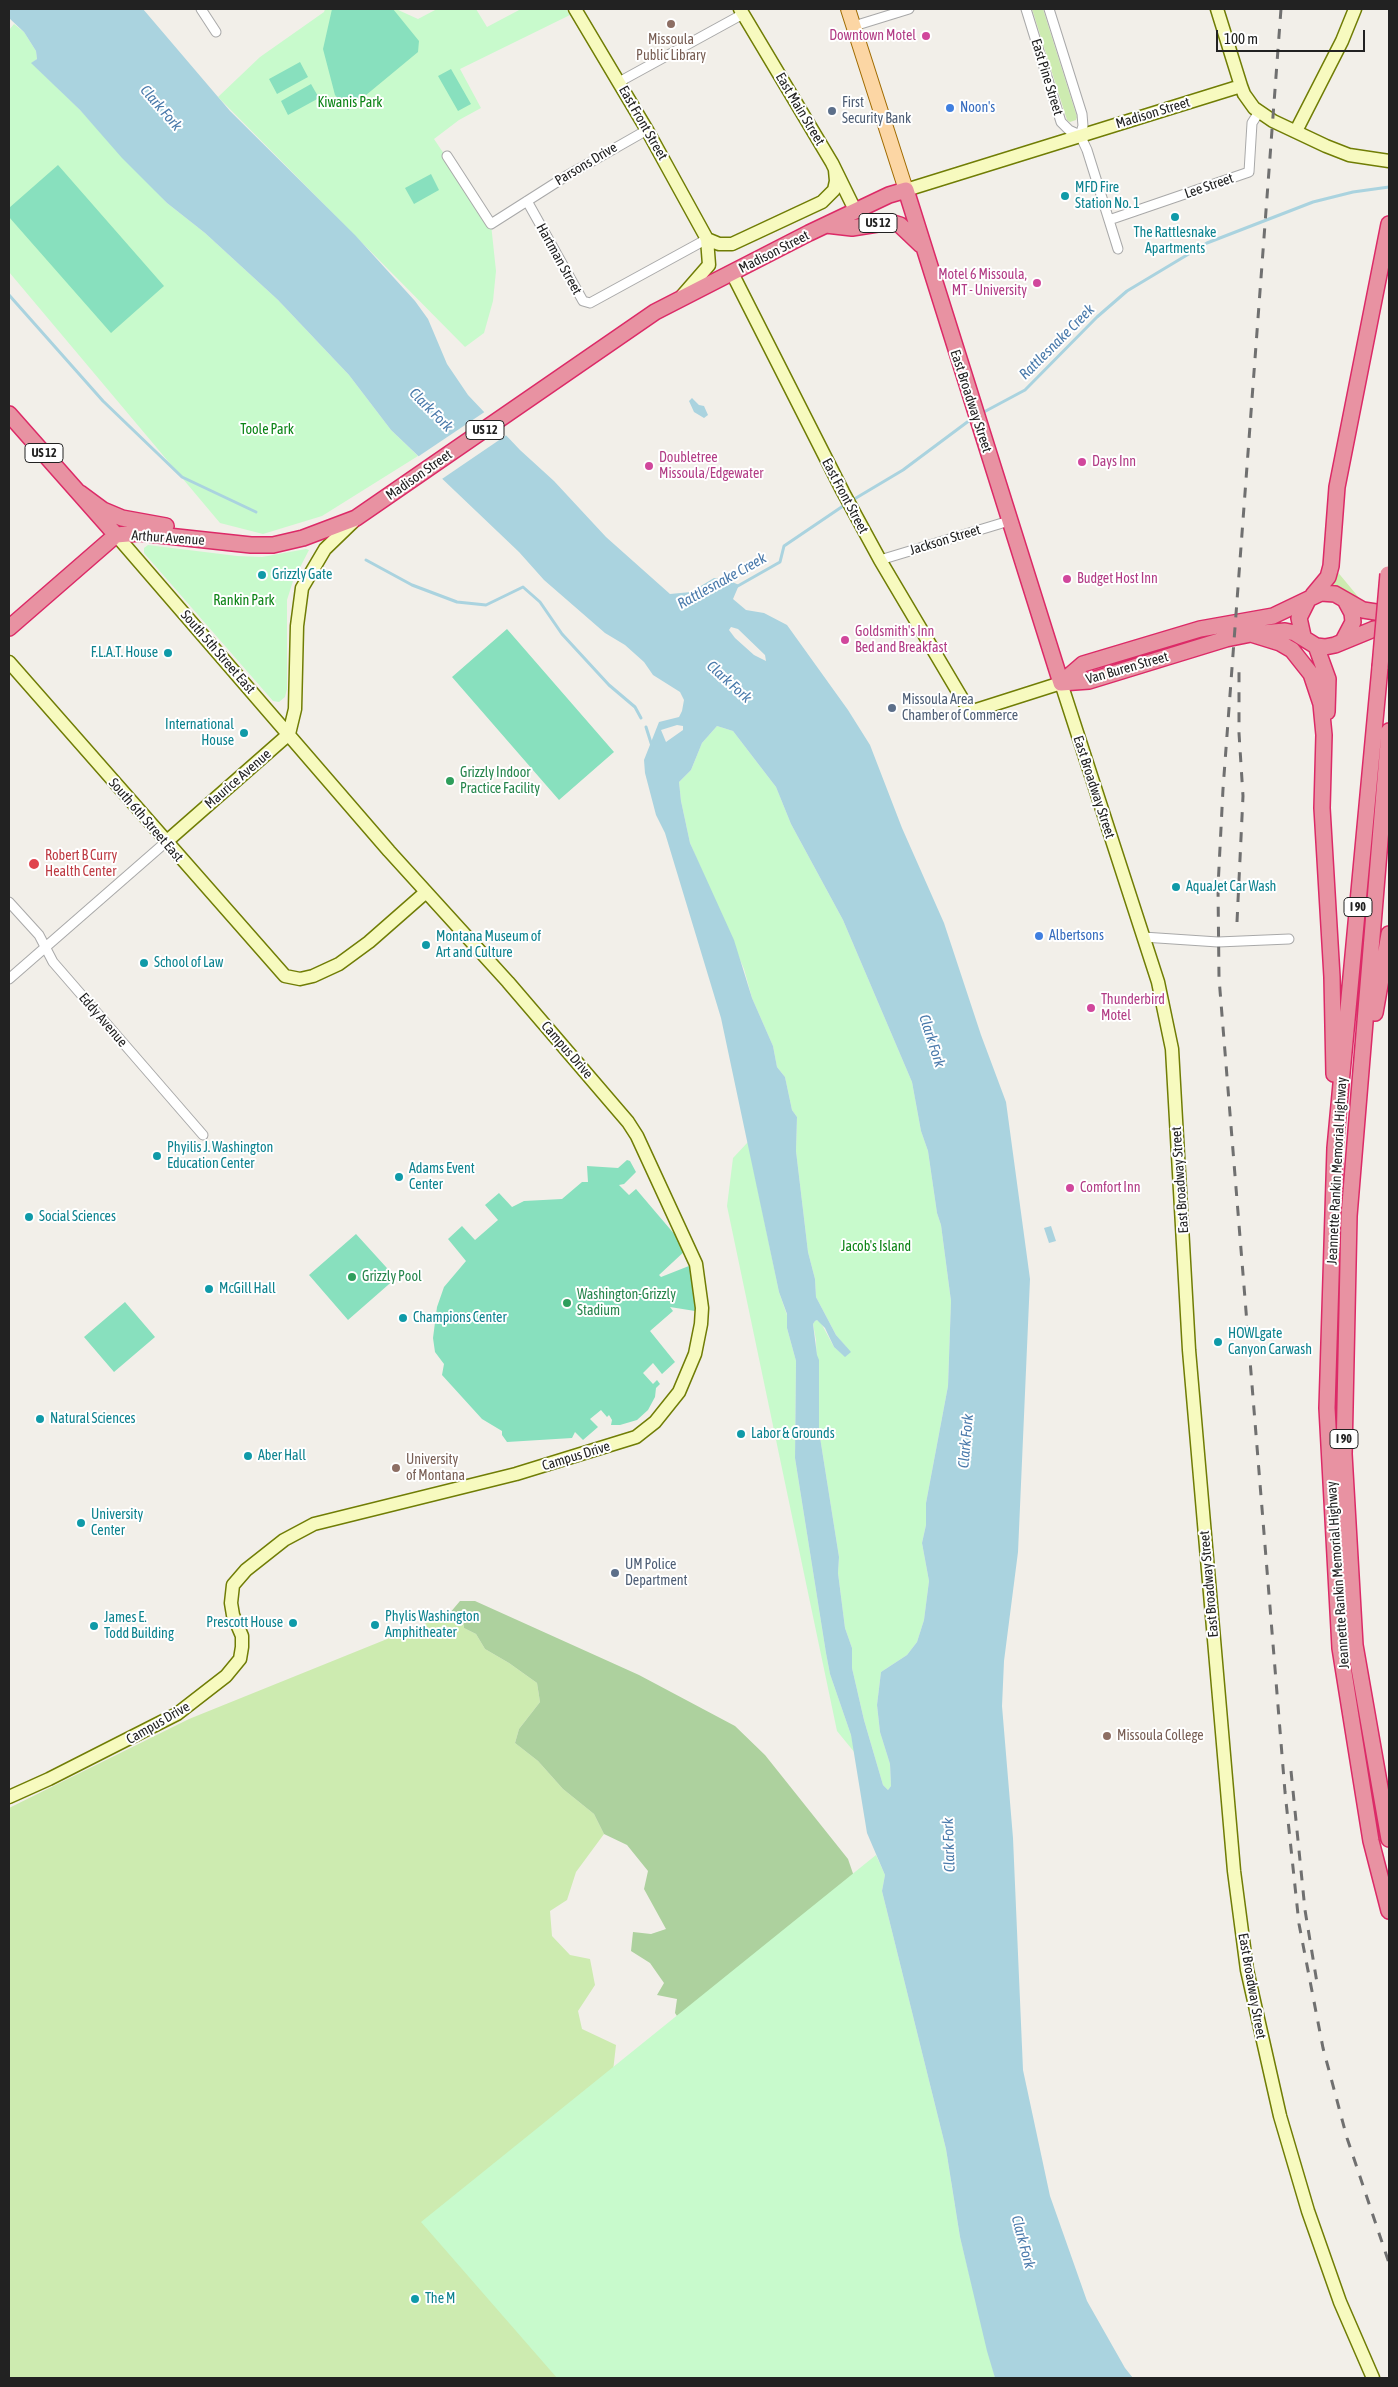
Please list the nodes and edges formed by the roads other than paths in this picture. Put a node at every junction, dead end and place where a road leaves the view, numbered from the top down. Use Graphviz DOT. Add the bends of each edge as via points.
graph roads {
  1 [pos="201,9"];
  2 [pos="575,9"];
  3 [pos="848,9"];
  4 [pos="910,9"];
  5 [pos="1026,9"];
  6 [pos="1049,9"];
  7 [pos="1217,9"];
  8 [pos="1354,9"];
  9 [pos="742,11"];
  10 [pos="854,26"];
  11 [pos="216,32"];
  12 [pos="619,82"];
  13 [pos="1241,86"];
  14 [pos="1259,112"];
  15 [pos="647,130"];
  16 [pos="1296,131"];
  17 [pos="1080,135"];
  18 [pos="447,156"];
  19 [pos="1389,161"];
  20 [pos="832,163"];
  21 [pos="906,190"];
  22 [pos="527,201"];
  23 [pos="856,212"];
  24 [pos="1109,220"];
  25 [pos="826,225"];
  26 [pos="1388,229"];
  27 [pos="707,239"];
  28 [pos="922,246"];
  29 [pos="1118,248"];
  30 [pos="732,273"];
  31 [pos="681,297"];
  32 [pos="9,414"];
  33 [pos="80,493"];
  34 [pos="356,518"];
  35 [pos="1010,521"];
  36 [pos="116,535"];
  37 [pos="251,546"];
  38 [pos="880,560"];
  39 [pos="1389,569"];
  40 [pos="1310,598"];
  41 [pos="1345,600"];
  42 [pos="1389,614"];
  43 [pos="9,628"];
  44 [pos="1389,628"];
  45 [pos="1251,634"];
  46 [pos="1309,641"];
  47 [pos="1342,641"];
  48 [pos="9,662"];
  49 [pos="1061,684"];
  50 [pos="1389,731"];
  51 [pos="289,734"];
  52 [pos="1324,735"];
  53 [pos="166,842"];
  54 [pos="426,892"];
  55 [pos="9,902"];
  56 [pos="1389,934"];
  57 [pos="1142,937"];
  58 [pos="1289,939"];
  59 [pos="46,948"];
  60 [pos="9,979"];
  61 [pos="1359,1101"];
  62 [pos="203,1135"];
  63 [pos="1335,1148"];
  64 [pos="9,1797"];
  65 [pos="1389,1839"];
  66 [pos="1389,1911"];
  67 [pos="1373,2378"];
  1 -- 11 [label="street"];
  2 -- 12 [label="street, East Front Street"];
  3 -- 10 [label="main road, East Broadway Street"];
  4 -- 10 [label="street"];
  5 -- 17 [label="street, East Pine Street" via="1061,122"];
  6 -- 17 [label="street, East Pine Street" via="1082,114 1084,126"];
  7 -- 13 [label="street"];
  8 -- 16 [label="street" via="1342,41"];
  9 -- 12 [label="street"];
  9 -- 20 [label="street, East Main Street"];
  10 -- 21 [label="main road, East Broadway Street"];
  12 -- 15 [label="street, East Front Street"];
  13 -- 14 [label="street" via="1249,102"];
  13 -- 17 [label="street, Madison Street"];
  14 -- 16 [label="street"];
  14 -- 24 [label="street, Lee Street" via="1252,123 1250,172"];
  15 -- 22 [label="street, Parsons Drive"];
  15 -- 27 [label="street, East Front Street"];
  16 -- 19 [label="street" via="1349,155"];
  17 -- 21 [label="street, Madison Street"];
  17 -- 24 [label="street, East Pine Street"];
  18 -- 22 [label="street" via="491,224"];
  20 -- 23 [label="street, East Main Street"];
  20 -- 27 [label="street, Madison Street" via="835,188 822,202 732,244 719,244"];
  21 -- 23 [label="highway, Madison Street / US 12"];
  21 -- 28 [label="highway, East Broadway Street"];
  22 -- 27 [label="street, Hartman Street" via="583,301 590,303"];
  23 -- 25 [label="highway, Madison Street / US 12"];
  24 -- 29 [label="street, East Pine Street"];
  25 -- 28 [label="highway, US 12" via="852,228 890,222 900,225"];
  25 -- 30 [label="highway, Madison Street / US 12"];
  26 -- 40 [label="highway" via="1337,487 1331,566 1328,577"];
  27 -- 31 [label="street" via="709,265"];
  28 -- 35 [label="highway, East Broadway Street"];
  30 -- 31 [label="highway, Madison Street / US 12"];
  30 -- 38 [label="street, East Front Street"];
  31 -- 34 [label="highway, Madison Street / US 12" via="627,330"];
  32 -- 33 [label="highway, South 5th Street East / US 12"];
  33 -- 36 [label="highway, South 5th Street East / US 12"];
  33 -- 37 [label="highway" via="122,518"];
  34 -- 37 [label="highway, Arthur Avenue / US 12" via="303,538"];
  34 -- 51 [label="street, US 12" via="325,549 302,588 297,626 295,712"];
  35 -- 38 [label="street, Jackson Street"];
  35 -- 49 [label="highway, East Broadway Street"];
  36 -- 37 [label="highway, Arthur Avenue / US 12" via="140,532"];
  36 -- 43 [label="highway, Arthur Avenue"];
  36 -- 51 [label="street, South 5th Street East"];
  38 -- 49 [label="street, East Front Street" via="970,712"];
  39 -- 63 [label="highway, Jeannette Rankin Memorial Highway / I 90, bridge"];
  40 -- 41 [label="highway, Van Buren Street" via="1328,592"];
  40 -- 46 [label="highway" via="1299,618"];
  40 -- 49 [label="highway, Van Buren Street" via="1273,616 1200,629 1083,664"];
  41 -- 42 [label="highway, Van Buren Street" via="1363,610"];
  41 -- 47 [label="highway" via="1353,622"];
  44 -- 47 [label="highway, Van Buren Street" via="1374,629"];
  45 -- 46 [label="highway, Van Buren Street" via="1285,631"];
  45 -- 49 [label="highway, Van Buren Street" via="1089,681"];
  45 -- 52 [label="highway" via="1280,643 1303,662 1316,686"];
  46 -- 47 [label="highway, Van Buren Street" via="1330,647"];
  46 -- 52 [label="highway" via="1328,679"];
  48 -- 53 [label="street, South 6th Street East"];
  49 -- 57 [label="street, East Broadway Street"];
  50 -- 61 [label="highway, Jeannette Rankin Memorial Highway / I 90"];
  51 -- 53 [label="street, Maurice Avenue"];
  51 -- 54 [label="street, South 5th Street East"];
  52 -- 63 [label="highway" via="1322,808 1332,977"];
  53 -- 54 [label="street, South 6th Street East" via="285,976 300,979 339,964"];
  53 -- 59 [label="street, Maurice Avenue"];
  54 -- 64 [label="street, Campus Drive" via="613,1103 637,1136 696,1264 702,1324 690,1368 663,1413 646,1430 624,1442 453,1491 314,1524 284,1540 246,1570 233,1585 231,1603 242,1636 242,1647 240,1659 226,1676 178,1714"];
  55 -- 59 [label="street, Eddy Avenue" via="39,935"];
  56 -- 61 [label="highway"];
  57 -- 58 [label="street" via="1218,942"];
  57 -- 67 [label="street, East Broadway Street" via="1162,996 1172,1049 1189,1350 1233,1862 1247,1970 1280,2116 1308,2211 1340,2302"];
  59 -- 60 [label="street, Maurice Avenue"];
  59 -- 62 [label="street, Eddy Avenue" via="53,962"];
  61 -- 65 [label="highway, Jeannette Rankin Memorial Highway / I 90" via="1349,1216 1344,1454 1355,1645"];
  63 -- 66 [label="highway, Jeannette Rankin Memorial Highway / I 90" via="1327,1408 1340,1648 1371,1841"];
}
